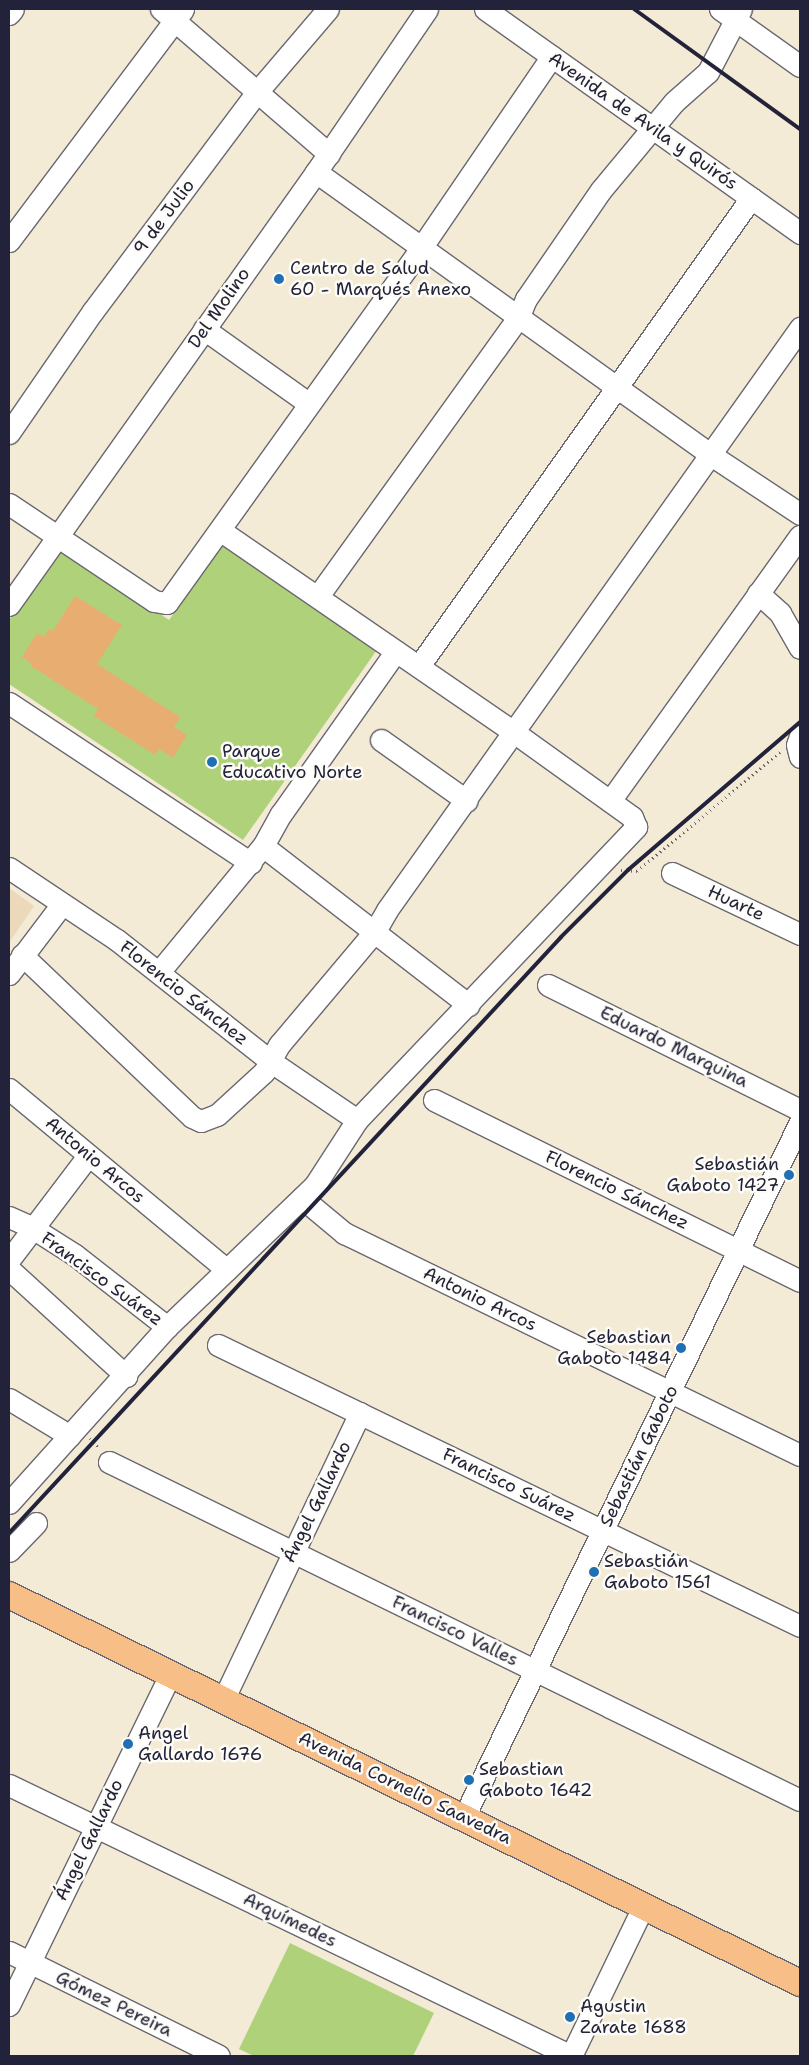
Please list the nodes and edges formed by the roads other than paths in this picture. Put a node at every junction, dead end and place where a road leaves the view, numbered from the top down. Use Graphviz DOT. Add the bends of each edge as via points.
graph roads {
  1 [pos="13,9"];
  2 [pos="328,9"];
  3 [pos="427,9"];
  4 [pos="485,9"];
  5 [pos="173,12"];
  6 [pos="732,12"];
  7 [pos="9,14"];
  8 [pos="552,56"];
  9 [pos="800,66"];
  10 [pos="257,92"];
  11 [pos="654,128"];
  12 [pos="329,154"];
  13 [pos="316,172"];
  14 [pos="751,198"];
  15 [pos="800,233"];
  16 [pos="9,241"];
  17 [pos="421,248"];
  18 [pos="519,316"];
  19 [pos="800,328"];
  20 [pos="204,329"];
  21 [pos="617,387"];
  22 [pos="308,403"];
  23 [pos="9,433"];
  24 [pos="711,455"];
  25 [pos="9,504"];
  26 [pos="800,514"];
  27 [pos="222,531"];
  28 [pos="58,536"];
  29 [pos="800,536"];
  30 [pos="758,594"];
  31 [pos="318,596"];
  32 [pos="9,605"];
  33 [pos="800,648"];
  34 [pos="396,651"];
  35 [pos="419,666"];
  36 [pos="9,703"];
  37 [pos="515,733"];
  38 [pos="380,740"];
  39 [pos="466,801"];
  40 [pos="610,801"];
  41 [pos="263,846"];
  42 [pos="251,863"];
  43 [pos="9,868"];
  44 [pos="672,873"];
  45 [pos="62,904"];
  46 [pos="375,931"];
  47 [pos="800,934"];
  48 [pos="22,955"];
  49 [pos="159,972"];
  50 [pos="9,974"];
  51 [pos="548,985"];
  52 [pos="469,1005"];
  53 [pos="270,1061"];
  54 [pos="9,1089"];
  55 [pos="434,1100"];
  56 [pos="800,1110"];
  57 [pos="357,1120"];
  58 [pos="800,1122"];
  59 [pos="88,1156"];
  60 [pos="302,1198"];
  61 [pos="9,1217"];
  62 [pos="31,1228"];
  63 [pos="739,1251"];
  64 [pos="9,1260"];
  65 [pos="9,1269"];
  66 [pos="227,1270"];
  67 [pos="800,1281"];
  68 [pos="167,1327"];
  69 [pos="218,1345"];
  70 [pos="126,1376"];
  71 [pos="671,1391"];
  72 [pos="9,1399"];
  73 [pos="360,1413"];
  74 [pos="75,1431"];
  75 [pos="800,1455"];
  76 [pos="109,1462"];
  77 [pos="9,1503"];
  78 [pos="36,1524"];
  79 [pos="603,1531"];
  80 [pos="9,1551"];
  81 [pos="293,1552"];
  82 [pos="9,1595"];
  83 [pos="800,1626"];
  84 [pos="535,1671"];
  85 [pos="170,1675"];
  86 [pos="223,1700"];
  87 [pos="9,1784"];
  88 [pos="800,1800"];
  89 [pos="464,1817"];
  90 [pos="96,1827"];
  91 [pos="644,1905"];
  92 [pos="9,1952"];
  93 [pos="30,1962"];
  94 [pos="800,1983"];
  95 [pos="9,2005"];
  96 [pos="219,2056"];
  97 [pos="571,2056"];
  1 -- 7 [label="street"];
  2 -- 10 [label="street, 9 de Julio"];
  3 -- 12 [label="street, Del Molino"];
  4 -- 8 [label="street, Avenida de Avila y Quirós"];
  5 -- 10 [label="street"];
  5 -- 16 [label="street"];
  6 -- 9 [label="street"];
  6 -- 11 [label="street" via="708,72 674,102"];
  8 -- 11 [label="street, Avenida de Avila y Quirós"];
  8 -- 17 [label="street"];
  10 -- 12 [label="street"];
  10 -- 23 [label="street, 9 de Julio" via="93,312"];
  11 -- 14 [label="street, Avenida de Avila y Quirós"];
  11 -- 18 [label="street" via="601,190 526,298"];
  12 -- 13 [label="street, Del Molino"];
  13 -- 17 [label="street"];
  13 -- 20 [label="street, Del Molino"];
  14 -- 15 [label="street, Avenida de Avila y Quirós"];
  14 -- 21 [label="street"];
  17 -- 18 [label="street"];
  17 -- 22 [label="street"];
  18 -- 21 [label="street"];
  18 -- 31 [label="street"];
  19 -- 24 [label="street"];
  20 -- 22 [label="street"];
  20 -- 28 [label="street, Del Molino"];
  21 -- 24 [label="street"];
  21 -- 35 [label="street"];
  22 -- 27 [label="street"];
  24 -- 26 [label="street"];
  24 -- 37 [label="street"];
  25 -- 28 [label="street"];
  27 -- 28 [label="street" via="167,603 154,601"];
  27 -- 31 [label="street"];
  28 -- 32 [label="street, Del Molino"];
  29 -- 30 [label="street"];
  30 -- 33 [label="street" via="780,612"];
  30 -- 40 [label="street"];
  31 -- 34 [label="street"];
  34 -- 35 [label="street"];
  34 -- 41 [label="street" via="281,814"];
  35 -- 37 [label="street"];
  36 -- 42 [label="street"];
  37 -- 39 [label="street"];
  37 -- 40 [label="street"];
  38 -- 39 [label="street"];
  39 -- 46 [label="street"];
  40 -- 52 [label="street" via="636,821 631,835"];
  41 -- 42 [label="street"];
  41 -- 46 [label="street"];
  42 -- 49 [label="street"];
  43 -- 45 [label="street, Florencio Sánchez"];
  44 -- 47 [label="street, Huarte"];
  45 -- 48 [label="street"];
  45 -- 49 [label="street, Florencio Sánchez"];
  46 -- 52 [label="street"];
  46 -- 53 [label="street" via="328,985"];
  48 -- 50 [label="street"];
  48 -- 53 [label="street" via="195,1120 202,1121 217,1115 264,1072"];
  49 -- 53 [label="street, Florencio Sánchez"];
  51 -- 56 [label="street, Eduardo Marquina"];
  52 -- 57 [label="street"];
  53 -- 57 [label="street, Florencio Sánchez"];
  54 -- 59 [label="street, Antonio Arcos"];
  55 -- 63 [label="street, Florencio Sánchez"];
  57 -- 60 [label="street" via="323,1174"];
  58 -- 63 [label="street, Sebastián Gaboto"];
  59 -- 62 [label="street"];
  59 -- 66 [label="street, Antonio Arcos"];
  60 -- 66 [label="street"];
  60 -- 71 [label="street, Antonio Arcos" via="344,1233"];
  61 -- 62 [label="street, Francisco Suárez"];
  62 -- 64 [label="street"];
  62 -- 68 [label="street, Francisco Suárez" via="102,1274"];
  63 -- 67 [label="street, Florencio Sánchez"];
  63 -- 71 [label="street, Sebastián Gaboto"];
  65 -- 70 [label="street"];
  66 -- 68 [label="street"];
  68 -- 70 [label="street"];
  69 -- 73 [label="street, Francisco Suárez"];
  70 -- 74 [label="street"];
  71 -- 75 [label="street, Antonio Arcos"];
  71 -- 79 [label="street, Sebastián Gaboto"];
  72 -- 74 [label="street"];
  73 -- 79 [label="street, Francisco Suárez"];
  73 -- 81 [label="street, Ángel Gallardo"];
  74 -- 77 [label="street"];
  76 -- 81 [label="street, Francisco Valles"];
  78 -- 80 [label="street"];
  79 -- 83 [label="street, Francisco Suárez"];
  79 -- 84 [label="street, Sebastián Gaboto"];
  81 -- 84 [label="street, Francisco Valles"];
  81 -- 86 [label="street, Ángel Gallardo"];
  82 -- 85 [label="main road, Avenida Cornelio Saavedra"];
  84 -- 88 [label="street, Francisco Valles"];
  84 -- 89 [label="street, Sebastián Gaboto"];
  85 -- 86 [label="main road, Avenida Cornelio Saavedra"];
  85 -- 90 [label="street, Ángel Gallardo"];
  86 -- 89 [label="main road, Avenida Cornelio Saavedra"];
  87 -- 90 [label="street, Arquímedes"];
  89 -- 91 [label="main road, Avenida Cornelio Saavedra"];
  90 -- 93 [label="street, Ángel Gallardo"];
  90 -- 97 [label="street, Arquímedes"];
  91 -- 94 [label="main road, Avenida Cornelio Saavedra"];
  91 -- 97 [label="street"];
  92 -- 93 [label="street, Gómez Pereira"];
  93 -- 95 [label="street, Ángel Gallardo"];
  93 -- 96 [label="street, Gómez Pereira"];
}
